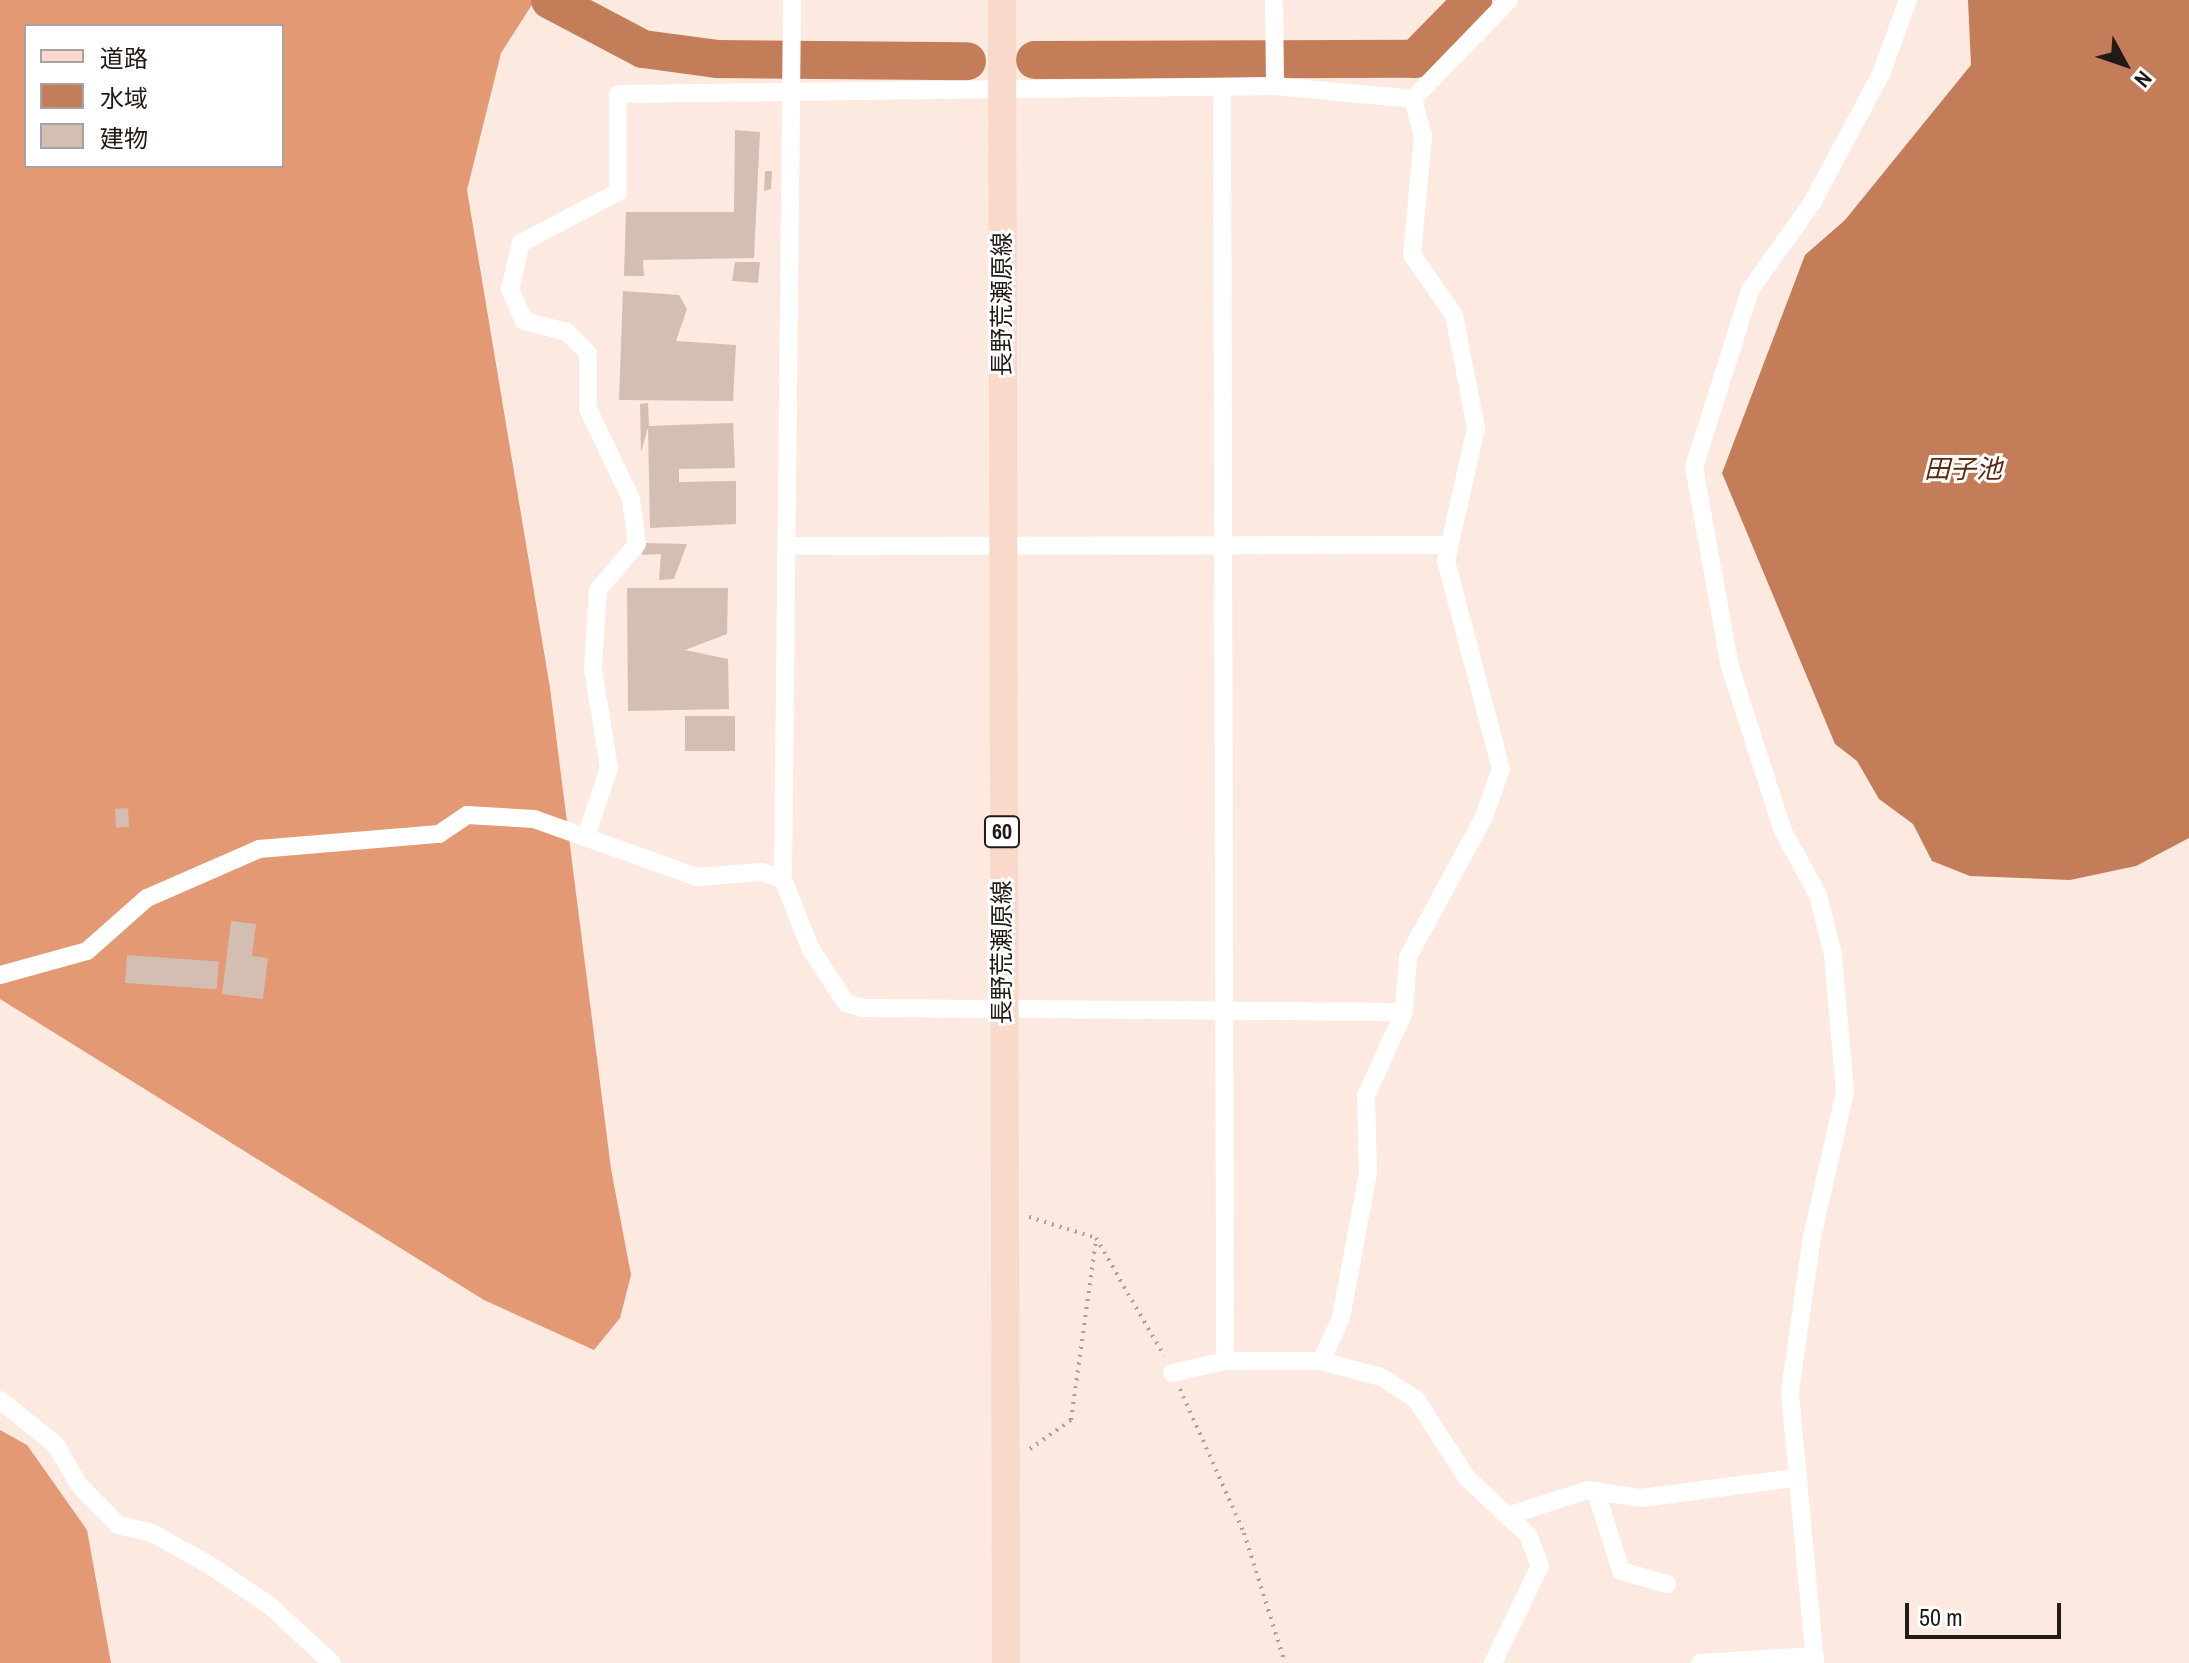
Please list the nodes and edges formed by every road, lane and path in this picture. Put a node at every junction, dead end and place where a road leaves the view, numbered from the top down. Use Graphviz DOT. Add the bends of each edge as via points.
graph roads {
  1 [pos="792,0"];
  2 [pos="1002,0"];
  3 [pos="1274,0"];
  4 [pos="1509,0"];
  5 [pos="1908,0"];
  6 [pos="1274,80"];
  7 [pos="790,84"];
  8 [pos="1001,87"];
  9 [pos="1222,89"];
  10 [pos="1413,99"];
  11 [pos="1446,545"];
  12 [pos="787,546"];
  13 [pos="1224,546"];
  14 [pos="1002,550"];
  15 [pos="586,837"];
  16 [pos="783,879"];
  17 [pos="0,975"];
  18 [pos="1001,1011"];
  19 [pos="1230,1012"];
  20 [pos="1404,1012"];
  21 [pos="1005,1210"];
  22 [pos="1096,1238"];
  23 [pos="1225,1361"];
  24 [pos="1321,1361"];
  25 [pos="1172,1373"];
  26 [pos="0,1400"];
  27 [pos="1010,1463"];
  28 [pos="1794,1478"];
  29 [pos="1596,1492"];
  30 [pos="1507,1516"];
  31 [pos="1667,1584"];
  32 [pos="1815,1660"];
  33 [pos="332,1663"];
  34 [pos="1006,1663"];
  35 [pos="1285,1663"];
  36 [pos="1493,1663"];
  37 [pos="1700,1663"];
  1 -- 7 [label="street"];
  2 -- 8 [label="main road, 長野荒瀬原線 / 60"];
  3 -- 6 [label="street"];
  4 -- 10 [label="street"];
  5 -- 28 [label="street" via="1881,74 1812,203 1750,290 1694,467 1730,667 1783,831 1818,895 1833,955 1845,1092 1812,1237 1790,1391"];
  6 -- 9 [label="street"];
  6 -- 10 [label="street"];
  7 -- 8 [label="street"];
  7 -- 12 [label="street"];
  7 -- 15 [label="street" via="618,94 618,192 521,243 510,289 524,321 567,332 588,353 588,409 631,499 637,544 598,590 593,669 609,768"];
  8 -- 9 [label="street"];
  8 -- 14 [label="main road, 長野荒瀬原線 / 60"];
  9 -- 13 [label="street"];
  10 -- 11 [label="street" via="1423,136 1412,255 1454,315 1476,428"];
  11 -- 13 [label="street"];
  11 -- 20 [label="street" via="1501,769 1484,817 1408,957"];
  12 -- 14 [label="street"];
  12 -- 16 [label="street"];
  13 -- 14 [label="street"];
  13 -- 19 [label="street"];
  14 -- 18 [label="main road, 長野荒瀬原線 / 60"];
  15 -- 16 [label="street" via="697,877 761,872"];
  15 -- 17 [label="street" via="534,819 467,815 439,834 259,849 147,898 87,951"];
  16 -- 18 [label="street" via="810,948 846,1003"];
  18 -- 19 [label="street"];
  18 -- 21 [label="main road, 長野荒瀬原線 / 60"];
  19 -- 20 [label="street"];
  19 -- 23 [label="street"];
  20 -- 24 [label="street" via="1366,1096 1368,1173 1341,1318"];
  21 -- 22 [label="path"];
  21 -- 27 [label="main road, 長野荒瀬原線 / 60"];
  22 -- 25 [label="path"];
  22 -- 27 [label="path" via="1071,1420"];
  23 -- 24 [label="street"];
  23 -- 25 [label="street"];
  24 -- 30 [label="street" via="1381,1377 1416,1399 1467,1478"];
  25 -- 35 [label="path" via="1244,1533"];
  26 -- 33 [label="street" via="56,1445 79,1485 118,1525 152,1533 208,1564 269,1605"];
  27 -- 34 [label="main road, 長野荒瀬原線 / 60"];
  28 -- 29 [label="street" via="1641,1498"];
  28 -- 32 [label="street"];
  29 -- 30 [label="street"];
  29 -- 31 [label="street" via="1621,1571"];
  30 -- 36 [label="street" via="1528,1535 1540,1566"];
  32 -- 37 [label="street"];
}
